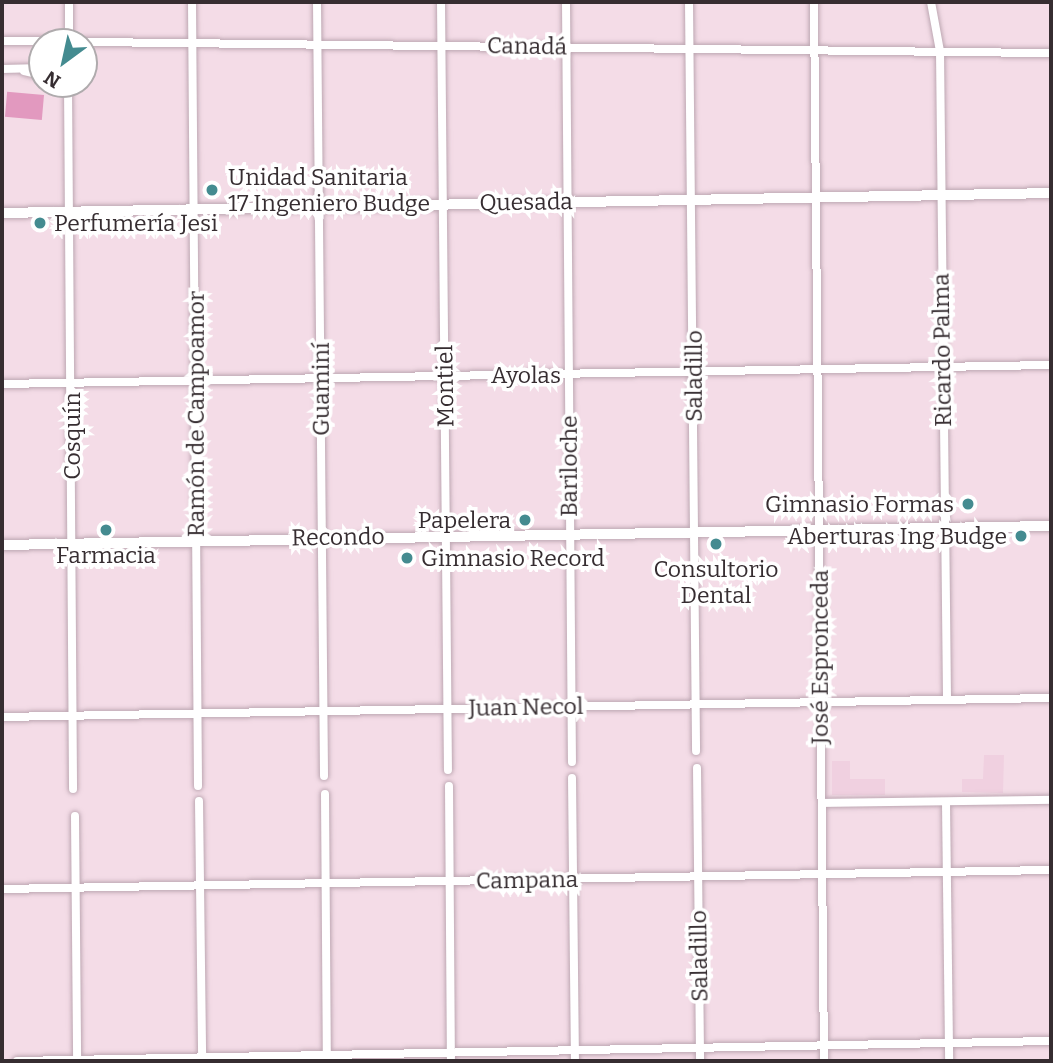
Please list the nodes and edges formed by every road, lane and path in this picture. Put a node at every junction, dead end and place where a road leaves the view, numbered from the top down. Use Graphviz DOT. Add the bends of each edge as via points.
graph roads {
  1 [pos="69,2"];
  2 [pos="192,2"];
  3 [pos="317,2"];
  4 [pos="441,2"];
  5 [pos="566,2"];
  6 [pos="689,2"];
  7 [pos="814,2"];
  8 [pos="932,2"];
  9 [pos="69,28"];
  10 [pos="2,41"];
  11 [pos="28,41"];
  12 [pos="98,42"];
  13 [pos="192,42"];
  14 [pos="442,44"];
  15 [pos="316,45"];
  16 [pos="691,47"];
  17 [pos="566,48"];
  18 [pos="816,49"];
  19 [pos="940,51"];
  20 [pos="1051,53"];
  21 [pos="28,68"];
  22 [pos="2,69"];
  23 [pos="14,69"];
  24 [pos="28,72"];
  25 [pos="68,98"];
  26 [pos="1051,193"];
  27 [pos="940,194"];
  28 [pos="816,197"];
  29 [pos="693,199"];
  30 [pos="567,201"];
  31 [pos="444,204"];
  32 [pos="318,207"];
  33 [pos="195,208"];
  34 [pos="2,212"];
  35 [pos="70,212"];
  36 [pos="1051,365"];
  37 [pos="943,366"];
  38 [pos="819,369"];
  39 [pos="694,372"];
  40 [pos="444,375"];
  41 [pos="570,375"];
  42 [pos="322,379"];
  43 [pos="196,381"];
  44 [pos="2,384"];
  45 [pos="72,384"];
  46 [pos="943,526"];
  47 [pos="1051,526"];
  48 [pos="820,530"];
  49 [pos="694,531"];
  50 [pos="447,535"];
  51 [pos="569,535"];
  52 [pos="321,538"];
  53 [pos="197,540"];
  54 [pos="72,542"];
  55 [pos="2,545"];
  56 [pos="1051,698"];
  57 [pos="947,699"];
  58 [pos="821,701"];
  59 [pos="695,702"];
  60 [pos="572,707"];
  61 [pos="447,709"];
  62 [pos="323,710"];
  63 [pos="196,714"];
  64 [pos="74,716"];
  65 [pos="2,717"];
  66 [pos="696,751"];
  67 [pos="572,762"];
  68 [pos="697,768"];
  69 [pos="448,770"];
  70 [pos="324,776"];
  71 [pos="572,778"];
  72 [pos="198,786"];
  73 [pos="449,786"];
  74 [pos="73,789"];
  75 [pos="325,794"];
  76 [pos="1051,800"];
  77 [pos="199,801"];
  78 [pos="822,803"];
  79 [pos="946,803"];
  80 [pos="75,816"];
  81 [pos="1051,870"];
  82 [pos="946,872"];
  83 [pos="822,874"];
  84 [pos="698,877"];
  85 [pos="573,879"];
  86 [pos="450,881"];
  87 [pos="326,883"];
  88 [pos="199,886"];
  89 [pos="77,887"];
  90 [pos="2,889"];
  91 [pos="1051,1041"];
  92 [pos="949,1043"];
  93 [pos="824,1045"];
  94 [pos="700,1048"];
  95 [pos="575,1050"];
  96 [pos="451,1057"];
  97 [pos="327,1058"];
  98 [pos="202,1059"];
  99 [pos="17,1061"];
  100 [pos="77,1061"];
  101 [pos="575,1061"];
  102 [pos="700,1061"];
  103 [pos="824,1061"];
  104 [pos="949,1061"];
  1 -- 9 [label="street"];
  2 -- 13 [label="street, Ramón de Campoamor"];
  3 -- 15 [label="street, Guaminí"];
  4 -- 14 [label="street, Montiel"];
  5 -- 17 [label="street, Bariloche"];
  6 -- 16 [label="street, Saladillo"];
  7 -- 18 [label="street, José Espronceda"];
  8 -- 19 [label="street, Ricardo Palma"];
  10 -- 11 [label="street, Canadá"];
  12 -- 13 [label="street, Canadá"];
  13 -- 15 [label="street, Canadá"];
  13 -- 33 [label="street, Ramón de Campoamor"];
  14 -- 15 [label="street, Canadá"];
  14 -- 17 [label="street, Canadá"];
  14 -- 31 [label="street, Montiel"];
  15 -- 32 [label="street, Guaminí"];
  16 -- 17 [label="street, Canadá"];
  16 -- 18 [label="street, Canadá"];
  16 -- 29 [label="street, Saladillo"];
  17 -- 30 [label="street, Bariloche"];
  18 -- 19 [label="street, Canadá"];
  18 -- 28 [label="street, José Espronceda"];
  19 -- 20 [label="street, Canadá"];
  19 -- 27 [label="street, Ricardo Palma"];
  21 -- 23 [label="street"];
  22 -- 23 [label="street"];
  23 -- 24 [label="street"];
  25 -- 35 [label="street, Cosquín"];
  26 -- 27 [label="street, Quesada"];
  27 -- 28 [label="street, Quesada"];
  27 -- 37 [label="street, Ricardo Palma"];
  28 -- 29 [label="street, Quesada"];
  28 -- 38 [label="street, José Espronceda"];
  29 -- 30 [label="street, Quesada"];
  29 -- 39 [label="street, Saladillo"];
  30 -- 31 [label="street, Quesada"];
  30 -- 41 [label="street, Bariloche"];
  31 -- 32 [label="street, Quesada"];
  31 -- 40 [label="street, Montiel"];
  32 -- 33 [label="street, Quesada"];
  32 -- 42 [label="street, Guaminí"];
  33 -- 35 [label="street, Quesada"];
  33 -- 43 [label="street, Ramón de Campoamor"];
  34 -- 35 [label="street, Quesada"];
  35 -- 45 [label="street, Cosquín"];
  36 -- 37 [label="street, Ayolas"];
  37 -- 38 [label="street, Ayolas"];
  37 -- 46 [label="street, Ricardo Palma"];
  38 -- 39 [label="street, Ayolas"];
  38 -- 48 [label="street, José Espronceda"];
  39 -- 41 [label="street, Ayolas"];
  39 -- 49 [label="street, Saladillo"];
  40 -- 41 [label="street, Ayolas"];
  40 -- 42 [label="street, Ayolas"];
  40 -- 50 [label="street, Montiel"];
  41 -- 51 [label="street, Bariloche"];
  42 -- 43 [label="street, Ayolas"];
  42 -- 52 [label="street, Guaminí"];
  43 -- 45 [label="street, Ayolas"];
  43 -- 53 [label="street, Ramón de Campoamor"];
  44 -- 45 [label="street, Ayolas"];
  45 -- 54 [label="street, Cosquín"];
  46 -- 47 [label="street, Recondo"];
  46 -- 48 [label="street, Recondo"];
  46 -- 57 [label="street, Ricardo Palma"];
  48 -- 49 [label="street, Recondo"];
  48 -- 58 [label="street, José Espronceda"];
  49 -- 51 [label="street, Recondo"];
  49 -- 59 [label="street, Saladillo"];
  50 -- 51 [label="street, Recondo"];
  50 -- 52 [label="street, Recondo"];
  50 -- 61 [label="street, Montiel"];
  51 -- 60 [label="street, Bariloche"];
  52 -- 53 [label="street, Recondo"];
  52 -- 62 [label="street, Guaminí"];
  53 -- 54 [label="street, Recondo"];
  53 -- 63 [label="street, Ramón de Campoamor"];
  54 -- 55 [label="street, Recondo"];
  54 -- 64 [label="street, Cosquín"];
  56 -- 57 [label="street, Juan Necol"];
  57 -- 58 [label="street, Juan Necol"];
  58 -- 59 [label="street, Juan Necol"];
  58 -- 78 [label="street, José Espronceda"];
  59 -- 60 [label="street, Juan Necol"];
  59 -- 66 [label="street, Saladillo"];
  60 -- 61 [label="street, Juan Necol"];
  60 -- 67 [label="street, Bariloche"];
  61 -- 62 [label="street, Juan Necol"];
  61 -- 69 [label="street, Montiel"];
  62 -- 63 [label="street, Juan Necol"];
  62 -- 70 [label="street, Guaminí"];
  63 -- 64 [label="street, Juan Necol"];
  63 -- 72 [label="street, Ramón de Campoamor"];
  64 -- 65 [label="street, Juan Necol"];
  64 -- 74 [label="street, Cosquín"];
  68 -- 84 [label="street, Saladillo"];
  71 -- 85 [label="street"];
  73 -- 86 [label="street"];
  75 -- 87 [label="street"];
  76 -- 79 [label="street"];
  77 -- 88 [label="street"];
  78 -- 79 [label="street"];
  78 -- 83 [label="street, José Espronceda"];
  79 -- 82 [label="street"];
  80 -- 89 [label="street"];
  81 -- 82 [label="street, Campana"];
  82 -- 83 [label="street, Campana"];
  82 -- 92 [label="street"];
  83 -- 84 [label="street, Campana"];
  83 -- 93 [label="street, José Espronceda"];
  84 -- 85 [label="street, Campana"];
  84 -- 94 [label="street, Saladillo"];
  85 -- 86 [label="street, Campana"];
  85 -- 95 [label="street"];
  86 -- 87 [label="street, Campana"];
  86 -- 96 [label="street"];
  87 -- 88 [label="street, Campana"];
  87 -- 97 [label="street"];
  88 -- 89 [label="street, Campana"];
  88 -- 98 [label="street"];
  89 -- 90 [label="street, Campana"];
  89 -- 100 [label="street"];
  91 -- 92 [label="street"];
  92 -- 93 [label="street"];
  92 -- 104 [label="street"];
  93 -- 94 [label="street"];
  93 -- 103 [label="street, José Espronceda"];
  94 -- 95 [label="street"];
  94 -- 102 [label="street, Saladillo"];
  95 -- 96 [label="street"];
  95 -- 101 [label="street"];
  96 -- 97 [label="street"];
  97 -- 98 [label="street"];
  98 -- 100 [label="street"];
  99 -- 100 [label="street"];
}
